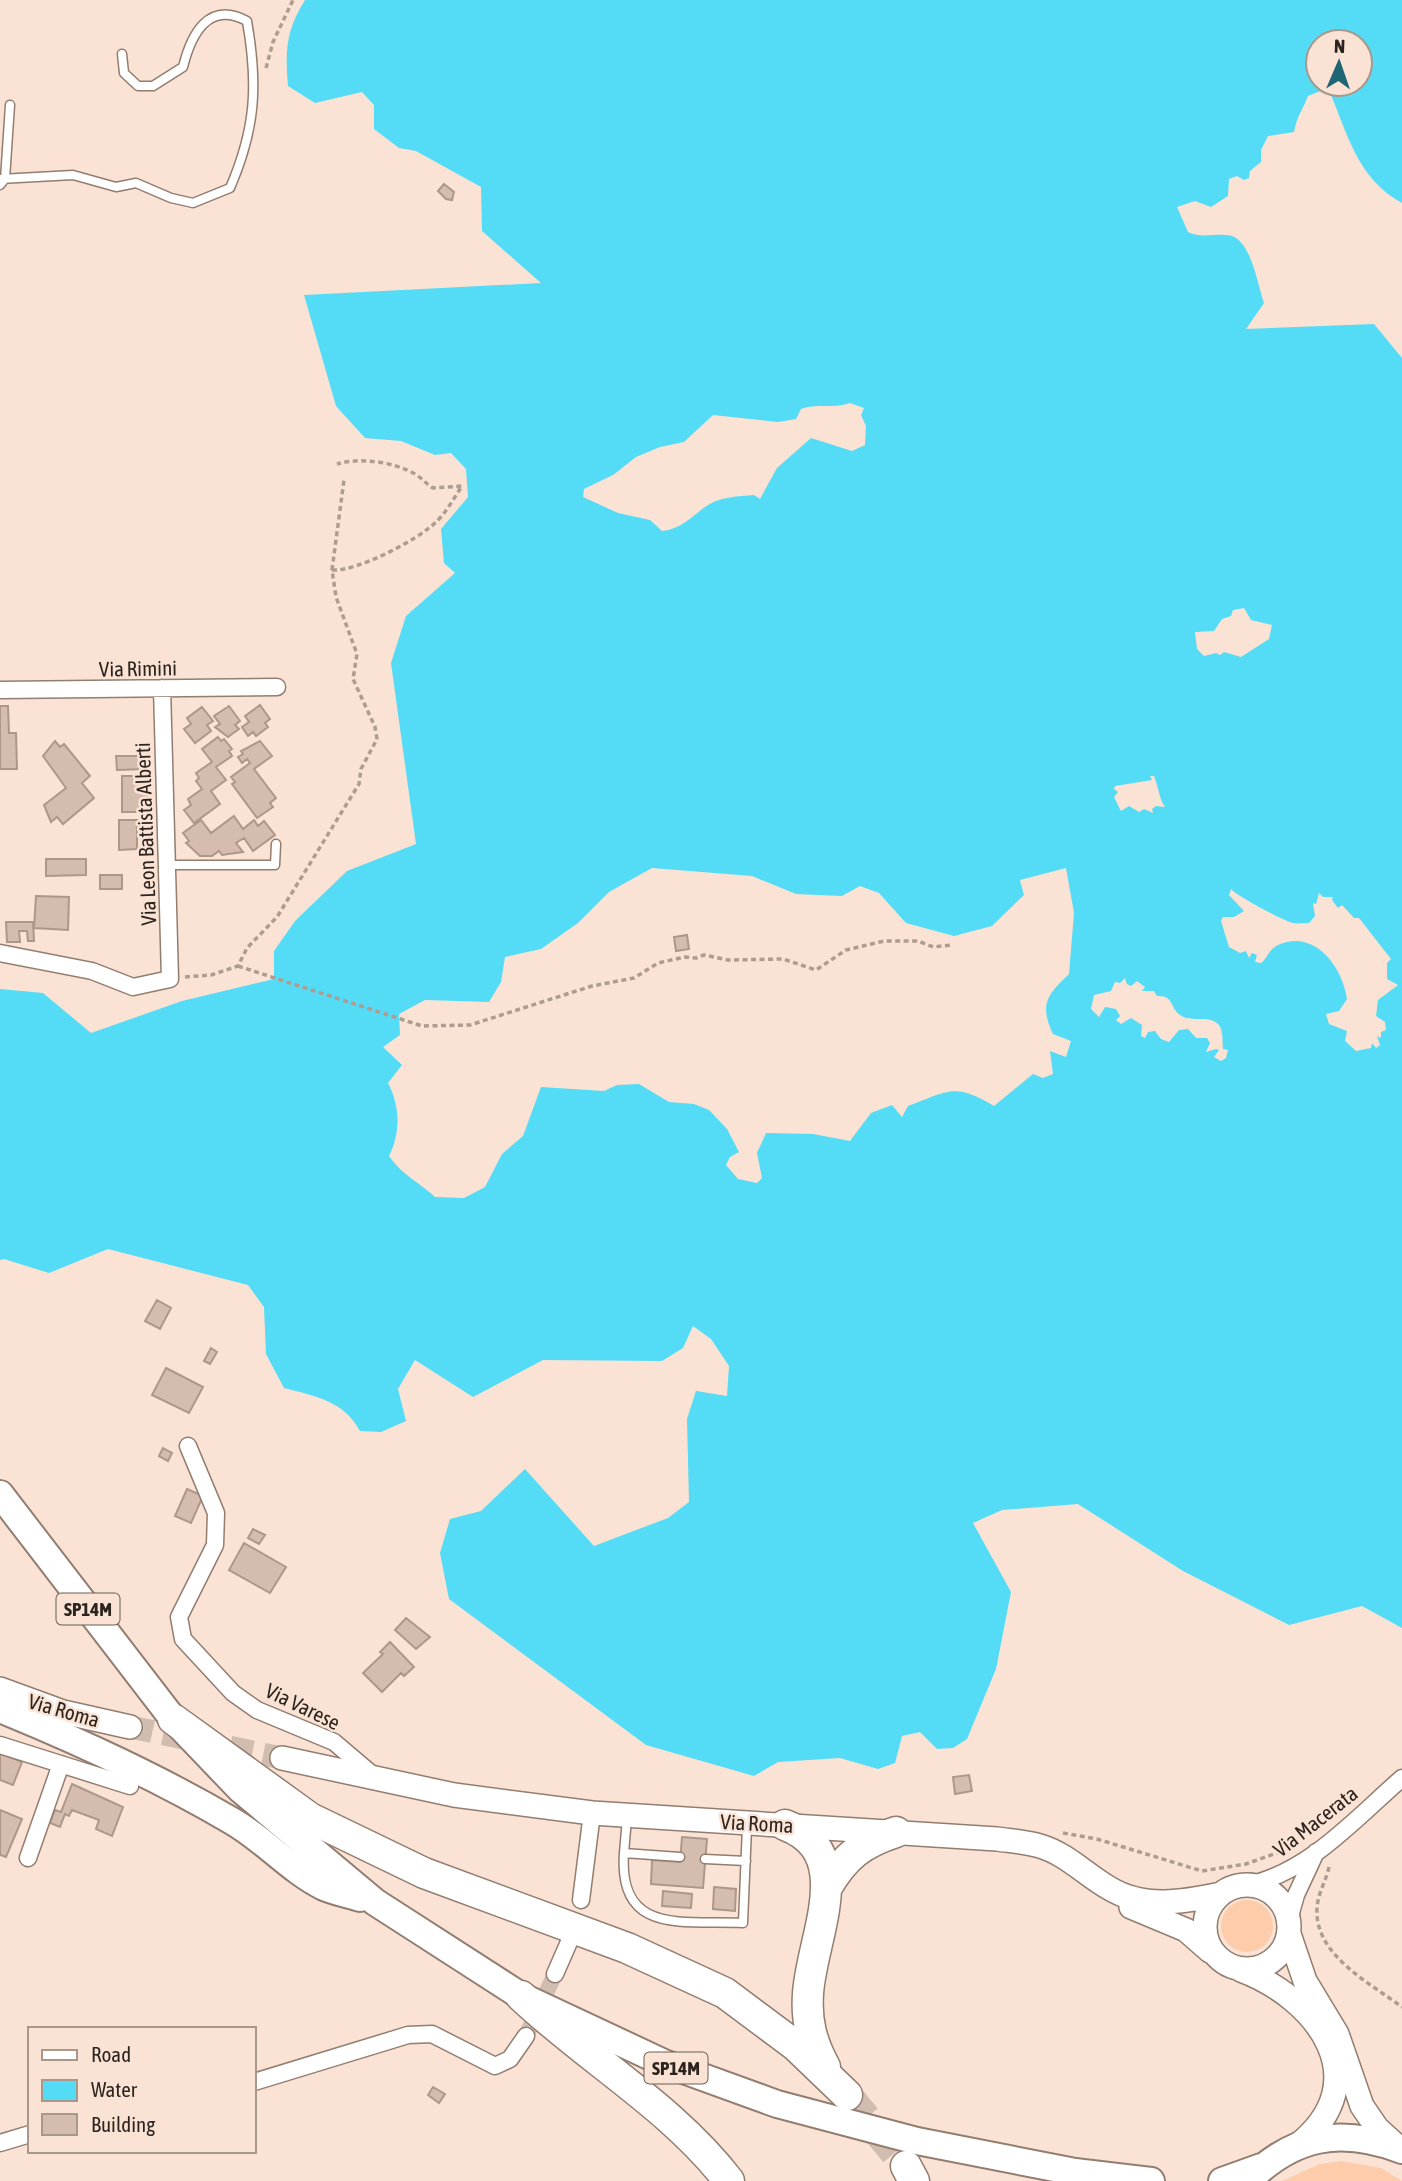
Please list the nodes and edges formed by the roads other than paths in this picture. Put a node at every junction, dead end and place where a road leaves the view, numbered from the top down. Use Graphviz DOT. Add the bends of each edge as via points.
graph roads {
  1 [pos="122,54"];
  2 [pos="10,105"];
  3 [pos="2,181"];
  4 [pos="277,687"];
  5 [pos="162,688"];
  6 [pos="0,690"];
  7 [pos="276,844"];
  8 [pos="167,865"];
  9 [pos="0,953"];
  10 [pos="188,1446"];
  11 [pos="0,1494"];
  12 [pos="0,1689"];
  13 [pos="0,1709"];
  14 [pos="173,1718"];
  15 [pos="130,1727"];
  16 [pos="0,1745"];
  17 [pos="282,1758"];
  18 [pos="61,1764"];
  19 [pos="376,1777"];
  20 [pos="1402,1778"];
  21 [pos="130,1786"];
  22 [pos="592,1813"];
  23 [pos="627,1815"];
  24 [pos="747,1822"];
  25 [pos="785,1825"];
  26 [pos="896,1832"];
  27 [pos="624,1853"];
  28 [pos="28,1857"];
  29 [pos="680,1857"];
  30 [pos="1321,1857"];
  31 [pos="705,1859"];
  32 [pos="746,1861"];
  33 [pos="1248,1885"];
  34 [pos="827,1887"];
  35 [pos="1110,1889"];
  36 [pos="1221,1894"];
  37 [pos="580,1900"];
  38 [pos="375,1902"];
  39 [pos="1289,1927"];
  40 [pos="569,1942"];
  41 [pos="1216,1956"];
  42 [pos="1238,1969"];
  43 [pos="555,1974"];
  44 [pos="521,1996"];
  45 [pos="526,2036"];
  46 [pos="256,2081"];
  47 [pos="28,2135"];
  48 [pos="0,2144"];
  49 [pos="1298,2145"];
  50 [pos="1402,2150"];
  51 [pos="1075,2172"];
  52 [pos="1255,2174"];
  53 [pos="730,2181"];
  54 [pos="1102,2181"];
  55 [pos="1151,2181"];
  56 [pos="1222,2181"];
  1 -- 3 [label="lane" via="124,73 138,86 153,86 183,67 194,31 222,13 247,21 252,124 230,188 193,202 136,183 116,187 73,175"];
  2 -- 3 [label="lane"];
  4 -- 5 [label="street, Via Rimini"];
  5 -- 6 [label="street, Via Rimini"];
  5 -- 8 [label="street, Via Leon Battista Alberti"];
  7 -- 8 [label="lane" via="275,865"];
  8 -- 9 [label="street, Via Leon Battista Alberti" via="170,979 133,986 92,971"];
  10 -- 19 [label="street, Via Varese" via="216,1513 215,1545 179,1617 183,1639 233,1693 257,1710 334,1742"];
  11 -- 14 [label="main road, SP14M"];
  12 -- 15 [label="main road, Via Roma" via="63,1712"];
  13 -- 38 [label="main road" via="92,1746 178,1789 247,1830 325,1887"];
  14 -- 34 [label="highway" via="310,1818 424,1873 628,1948 724,1993 761,2017 839,2086 812,2044 807,2009"];
  14 -- 38 [label="main road, SP14M" via="240,1790"];
  16 -- 18 [label="street"];
  17 -- 19 [label="main road, Via Roma"];
  18 -- 21 [label="street"];
  18 -- 28 [label="street"];
  19 -- 22 [label="main road, Via Roma" via="454,1795"];
  20 -- 30 [label="street, Via Macerata"];
  22 -- 23 [label="main road, Via Roma"];
  22 -- 37 [label="street"];
  23 -- 24 [label="main road, Via Roma"];
  23 -- 27 [label="lane"];
  24 -- 25 [label="main road, Via Roma"];
  24 -- 32 [label="lane"];
  25 -- 26 [label="main road, Via Roma"];
  25 -- 34 [label="highway" via="800,1830 816,1844"];
  26 -- 34 [label="highway" via="858,1847"];
  26 -- 35 [label="main road, Via Roma" via="1042,1846"];
  27 -- 29 [label="lane"];
  27 -- 32 [label="lane" via="622,1874 632,1902 645,1914 660,1918 743,1923"];
  30 -- 33 [label="street, Via Macerata"];
  30 -- 39 [label="street" via="1296,1895"];
  31 -- 32 [label="lane"];
  33 -- 36 [label="main road"];
  33 -- 39 [label="main road" via="1275,1895 1284,1906"];
  35 -- 36 [label="main road, Via Roma" via="1158,1902"];
  35 -- 41 [label="main road" via="1132,1908 1185,1930"];
  36 -- 41 [label="main road" via="1211,1905 1204,1931"];
  38 -- 44 [label="main road, SP14M"];
  39 -- 42 [label="main road" via="1276,1958 1252,1969"];
  39 -- 50 [label="main road" via="1308,1987 1337,2034 1362,2106 1377,2128"];
  40 -- 43 [label="street"];
  41 -- 42 [label="main road"];
  42 -- 49 [label="main road" via="1290,1996 1315,2021 1330,2048 1336,2072 1334,2099 1321,2124"];
  44 -- 51 [label="main road, SP14M" via="664,2063 777,2104 917,2141"];
  44 -- 53 [label="highway" via="564,2037 669,2117"];
  45 -- 46 [label="street" via="510,2059 495,2066 432,2034 408,2035"];
  47 -- 48 [label="street"];
  49 -- 50 [label="main road" via="1360,2137"];
  49 -- 52 [label="main road"];
  51 -- 54 [label="main road, SP14M"];
  51 -- 55 [label="main road, SP14M"];
  52 -- 56 [label="main road"];
}
